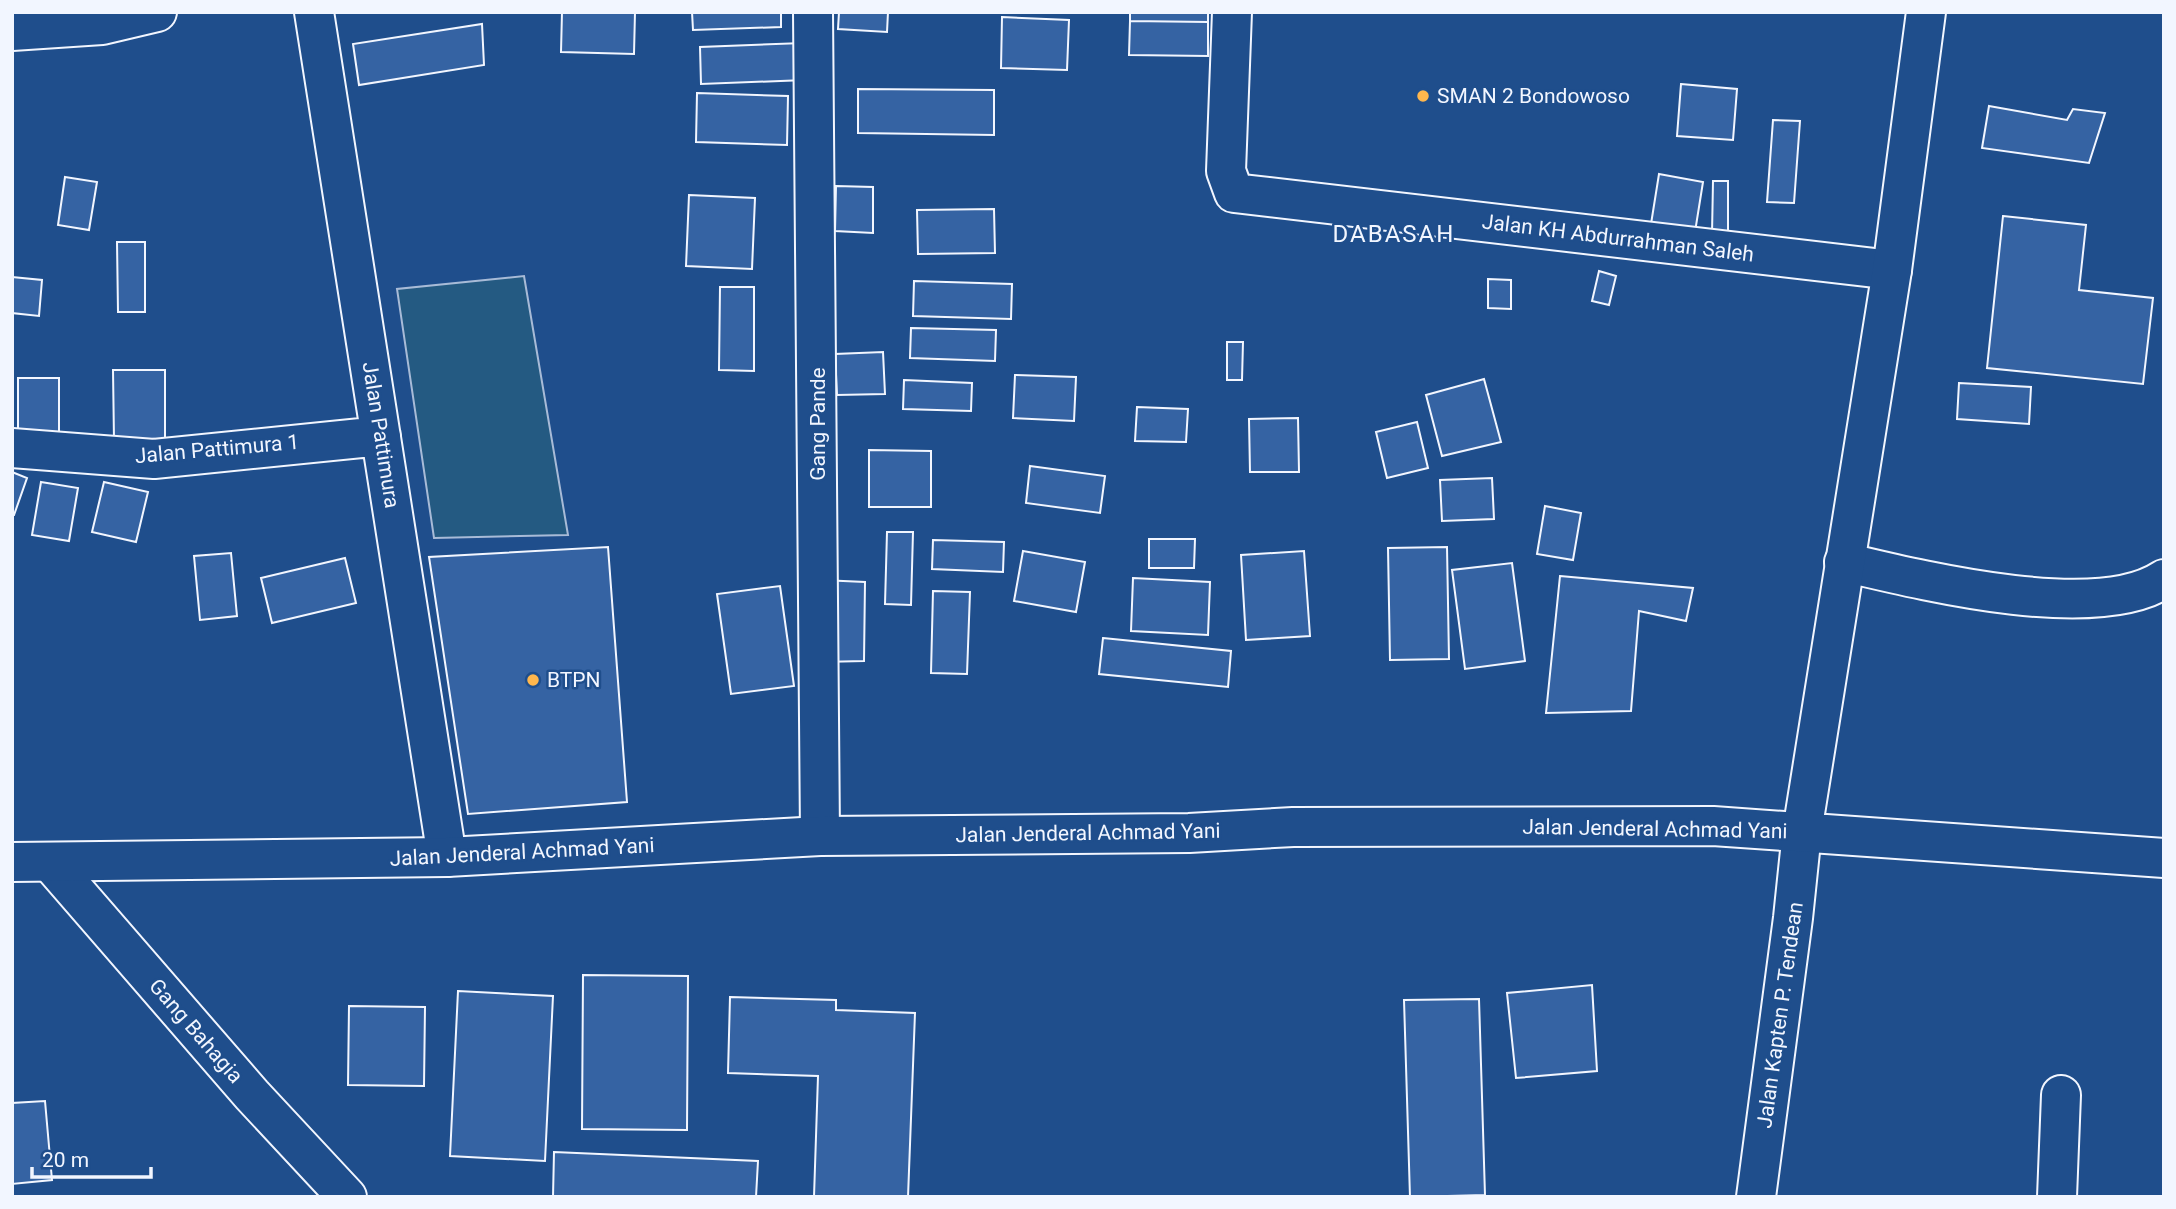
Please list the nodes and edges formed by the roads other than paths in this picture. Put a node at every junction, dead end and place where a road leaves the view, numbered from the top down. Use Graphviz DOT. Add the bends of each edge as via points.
graph roads {
  1 [pos="157,12"];
  2 [pos="314,12"];
  3 [pos="813,12"];
  4 [pos="1232,12"];
  5 [pos="1926,12"];
  6 [pos="101,18"];
  7 [pos="12,31"];
  8 [pos="1892,270"];
  9 [pos="381,436"];
  10 [pos="12,448"];
  11 [pos="1844,562"];
  12 [pos="2164,579"];
  13 [pos="1802,832"];
  14 [pos="821,836"];
  15 [pos="447,857"];
  16 [pos="2164,859"];
  17 [pos="12,862"];
  18 [pos="50,862"];
  19 [pos="2061,1095"];
  20 [pos="347,1197"];
  21 [pos="1755,1197"];
  22 [pos="2057,1197"];
  1 -- 6 [label="street"];
  2 -- 9 [label="street, Jalan Pattimura"];
  3 -- 14 [label="street, Gang Pande"];
  4 -- 8 [label="street, Jalan KH Abdurrahman Saleh" via="1226,171 1234,193"];
  5 -- 8 [label="street, Jalan Kapten P. Tendean"];
  6 -- 7 [label="street"];
  8 -- 11 [label="street, Jalan Kapten P. Tendean"];
  9 -- 10 [label="street, Jalan Pattimura 1" via="154,458"];
  9 -- 15 [label="street, Jalan Pattimura"];
  11 -- 12 [label="street" via="1923,581 2059,598 2130,594"];
  11 -- 13 [label="street, Jalan Kapten P. Tendean"];
  13 -- 14 [label="street, Jalan Jenderal Achmad Yani" via="1713,827 1307,827 1189,833"];
  13 -- 16 [label="street, Jalan Jenderal Achmad Yani"];
  13 -- 21 [label="street, Jalan Kapten P. Tendean"];
  14 -- 15 [label="street, Jalan Jenderal Achmad Yani"];
  15 -- 18 [label="street, Jalan Jenderal Achmad Yani"];
  17 -- 18 [label="street, Jalan Jenderal Achmad Yani"];
  18 -- 20 [label="street, Gang Bahagia"];
  19 -- 22 [label="street"];
}
